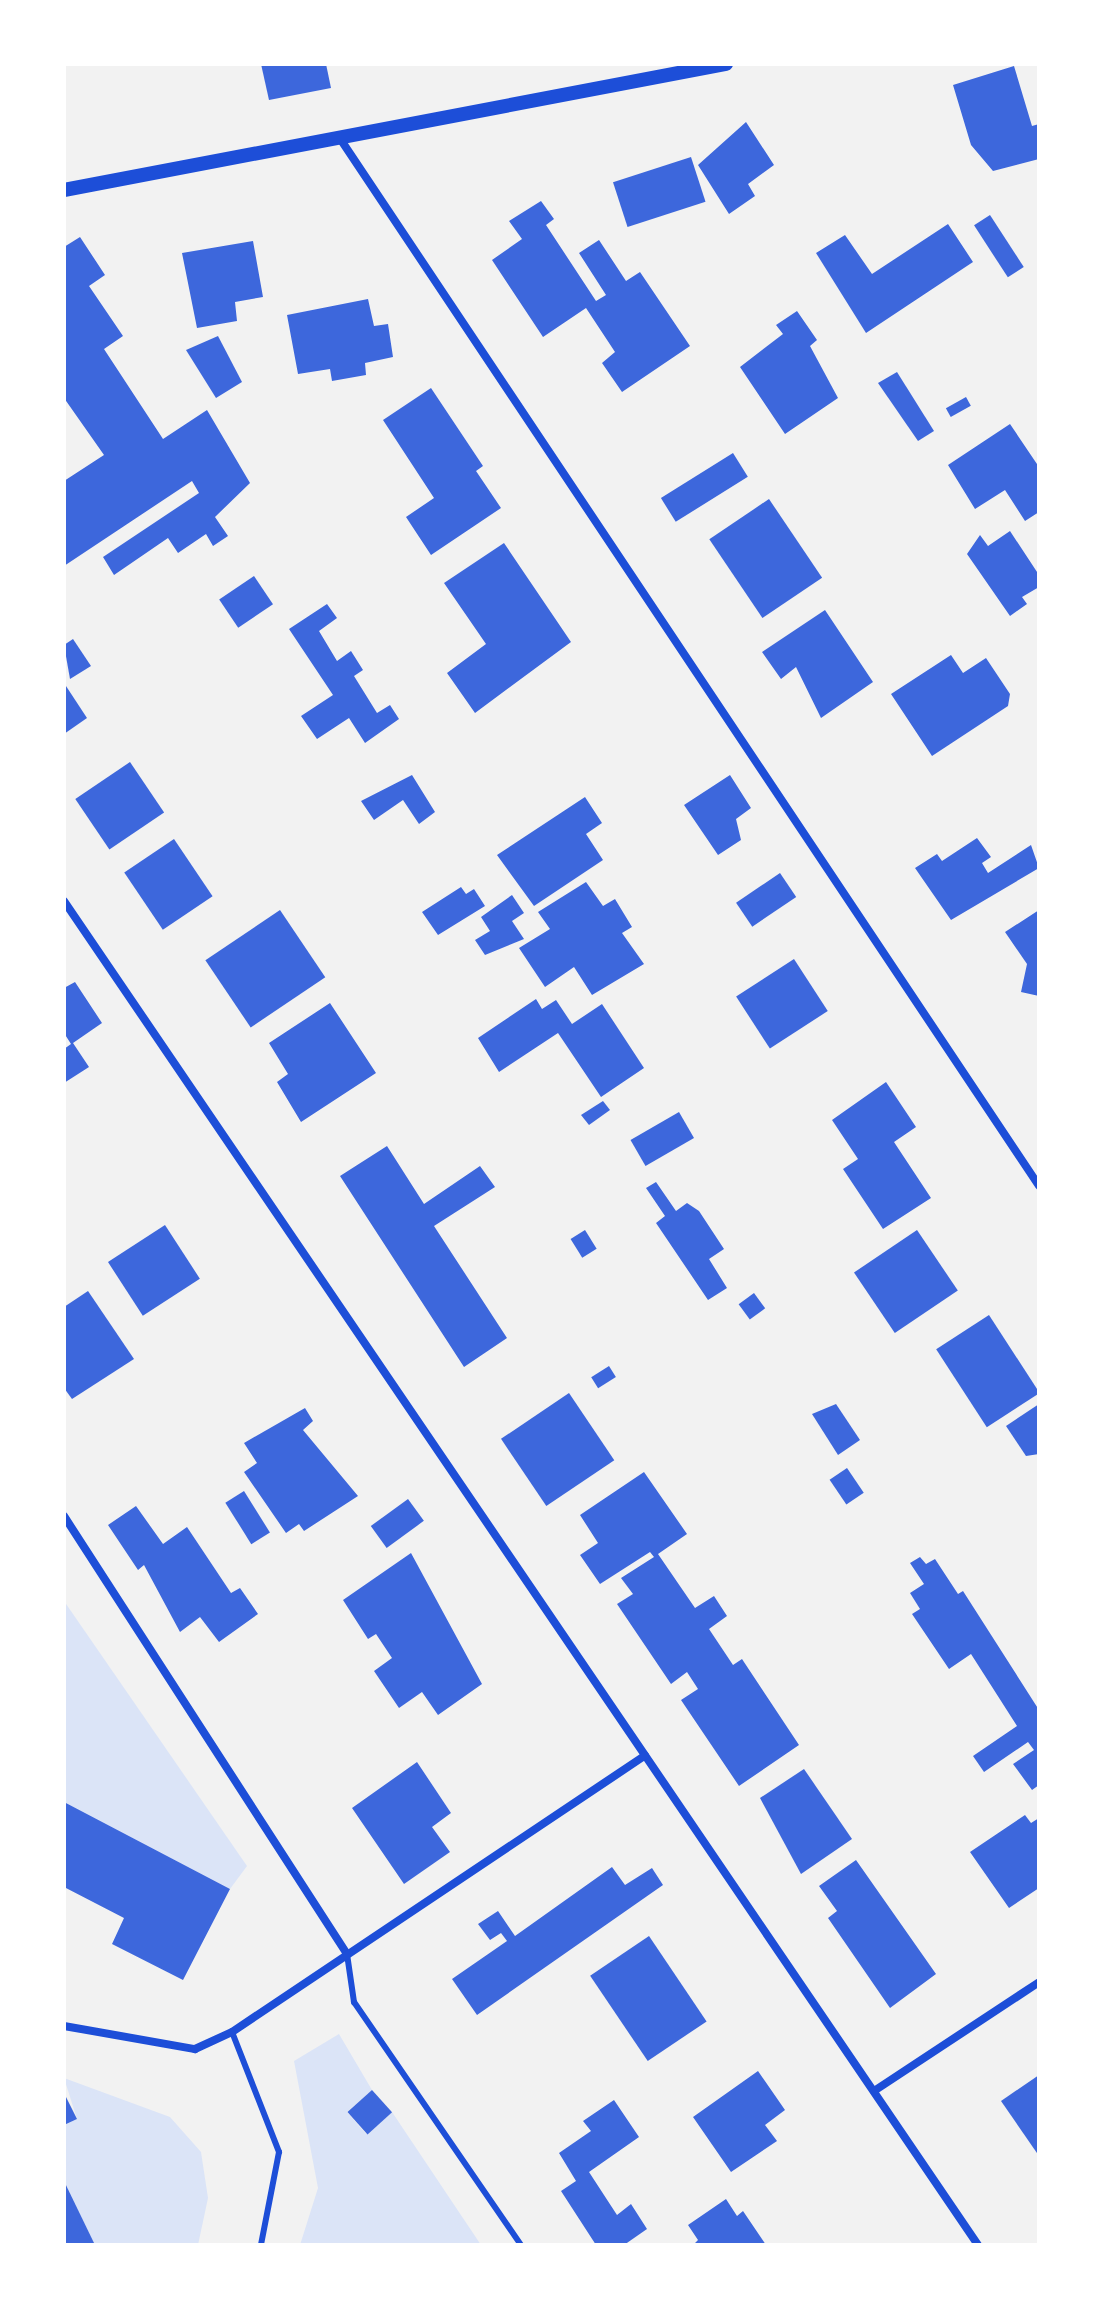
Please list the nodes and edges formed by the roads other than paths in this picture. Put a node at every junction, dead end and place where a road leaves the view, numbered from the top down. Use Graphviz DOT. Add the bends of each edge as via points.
graph roads {
  1 [pos="726,64"];
  2 [pos="339,137"];
  3 [pos="64,190"];
  4 [pos="64,901"];
  5 [pos="1039,1186"];
  6 [pos="64,1516"];
  7 [pos="645,1756"];
  8 [pos="347,1954"];
  9 [pos="1039,1982"];
  10 [pos="64,2026"];
  11 [pos="232,2032"];
  12 [pos="874,2091"];
  13 [pos="261,2245"];
  14 [pos="521,2245"];
  15 [pos="978,2245"];
  1 -- 2 [label="street"];
  2 -- 3 [label="street"];
  2 -- 5 [label="street"];
  4 -- 7 [label="street"];
  6 -- 8 [label="street"];
  7 -- 8 [label="street"];
  7 -- 12 [label="street"];
  8 -- 11 [label="street"];
  8 -- 14 [label="lane" via="354,2002"];
  9 -- 12 [label="street"];
  10 -- 11 [label="street" via="195,2049"];
  11 -- 13 [label="lane" via="279,2152"];
  12 -- 15 [label="street"];
}
